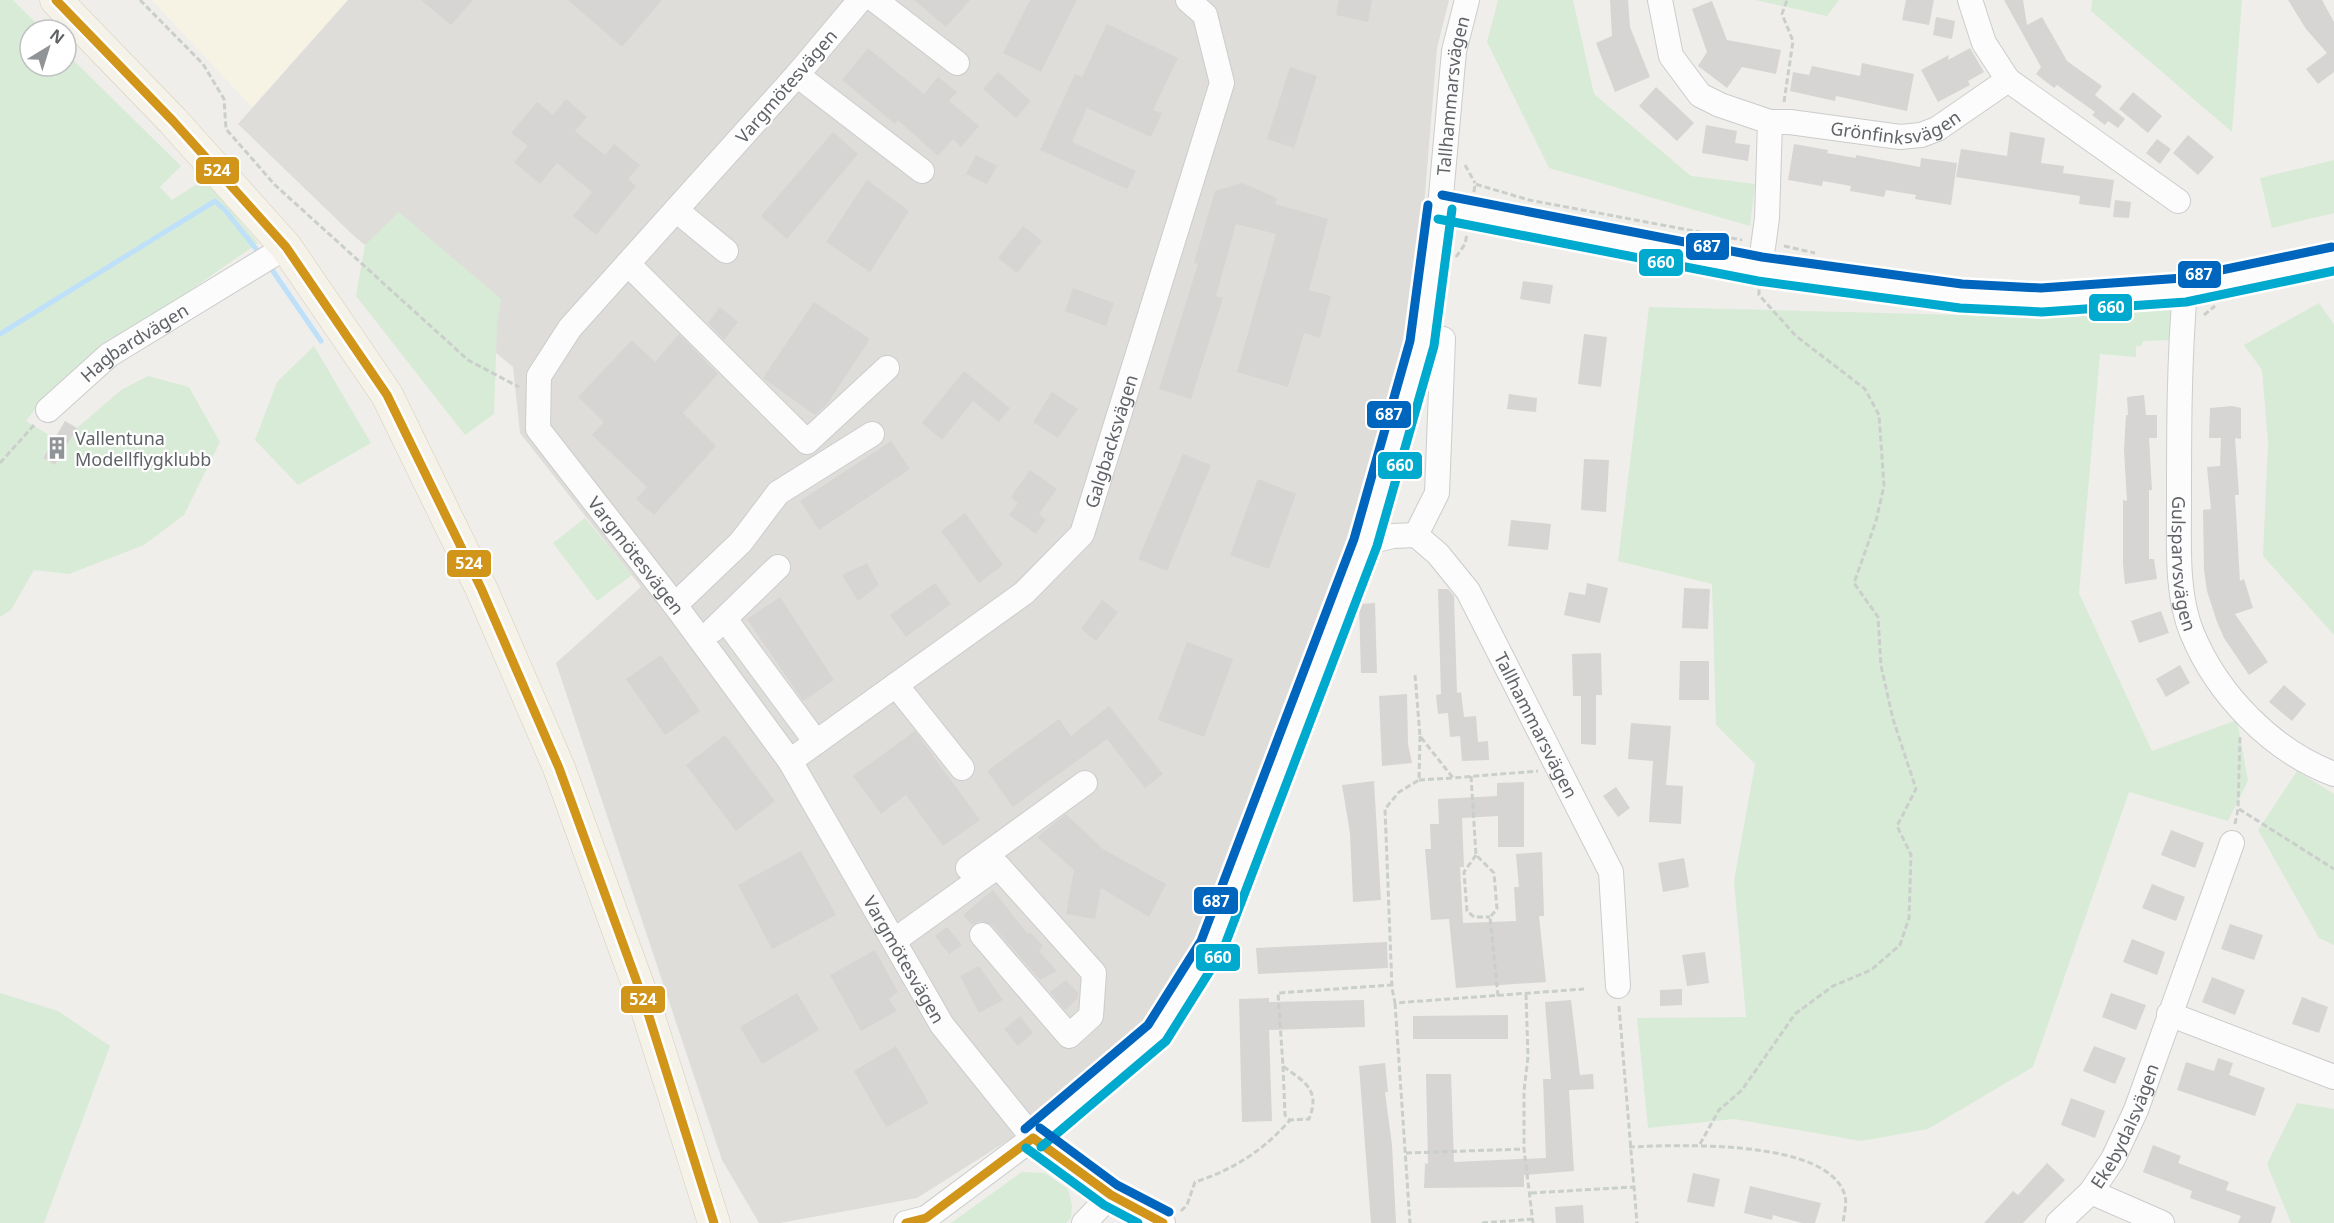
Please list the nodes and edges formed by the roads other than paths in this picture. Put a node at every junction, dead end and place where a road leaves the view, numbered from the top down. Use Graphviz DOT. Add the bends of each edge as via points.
graph roads {
  1 [pos="56,0"];
  2 [pos="860,0"];
  3 [pos="875,0"];
  4 [pos="1188,0"];
  5 [pos="1467,0"];
  6 [pos="1660,0"];
  7 [pos="1970,0"];
  8 [pos="957,63"];
  9 [pos="797,75"];
  10 [pos="2007,80"];
  11 [pos="1775,122"];
  12 [pos="922,171"];
  13 [pos="2166,197"];
  14 [pos="1440,207"];
  15 [pos="676,210"];
  16 [pos="286,247"];
  17 [pos="726,252"];
  18 [pos="2334,259"];
  19 [pos="628,264"];
  20 [pos="1760,269"];
  21 [pos="2185,290"];
  22 [pos="1443,339"];
  23 [pos="887,368"];
  24 [pos="48,410"];
  25 [pos="872,434"];
  26 [pos="1416,535"];
  27 [pos="1365,543"];
  28 [pos="778,567"];
  29 [pos="675,605"];
  30 [pos="724,619"];
  31 [pos="702,641"];
  32 [pos="896,686"];
  33 [pos="816,742"];
  34 [pos="790,761"];
  35 [pos="962,768"];
  36 [pos="2334,774"];
  37 [pos="1085,783"];
  38 [pos="2232,843"];
  39 [pos="891,933"];
  40 [pos="982,935"];
  41 [pos="1618,986"];
  42 [pos="2169,1014"];
  43 [pos="2334,1077"];
  44 [pos="1033,1138"];
  45 [pos="2091,1192"];
  46 [pos="1111,1195"];
  47 [pos="1169,1220"];
  48 [pos="714,1223"];
  49 [pos="906,1223"];
  50 [pos="1084,1223"];
  51 [pos="2058,1223"];
  52 [pos="2162,1223"];
  1 -- 16 [label="main road" via="173,121"];
  2 -- 9 [label="street, Vargmötesvägen"];
  3 -- 8 [label="street"];
  4 -- 32 [label="street, Galgbacksvägen" via="1205,15 1222,83 1082,534 1024,593"];
  5 -- 14 [label="street, Tallhammarsvägen" via="1454,51"];
  6 -- 11 [label="street, Grönfinksvägen" via="1671,56 1700,95"];
  7 -- 10 [label="street" via="1984,43"];
  9 -- 12 [label="street"];
  9 -- 15 [label="street, Vargmötesvägen"];
  10 -- 11 [label="street, Grönfinksvägen" via="1937,129 1921,135 1900,137"];
  10 -- 13 [label="street"];
  11 -- 20 [label="street"];
  14 -- 20 [label="street"];
  14 -- 27 [label="street, Tallhammarsvägen" via="1422,343"];
  15 -- 17 [label="street"];
  15 -- 19 [label="street, Vargmötesvägen"];
  16 -- 24 [label="street, Hagbardvägen" via="109,356"];
  16 -- 48 [label="main road" via="387,395 481,588 559,768 646,1007"];
  18 -- 21 [label="street"];
  19 -- 23 [label="street" via="807,442"];
  19 -- 29 [label="street, Vargmötesvägen" via="570,328 539,376 538,429"];
  20 -- 21 [label="street" via="1961,297 2041,300"];
  21 -- 36 [label="street, Gulsparvsvägen" via="2179,459 2180,574 2192,633 2241,709 2288,750"];
  22 -- 26 [label="street" via="1437,493"];
  25 -- 29 [label="street" via="778,493 741,542"];
  26 -- 27 [label="street"];
  26 -- 41 [label="street, Tallhammarsvägen" via="1438,554 1468,591 1611,872"];
  27 -- 44 [label="street, Tallhammarsvägen" via="1212,946 1157,1033"];
  28 -- 30 [label="street"];
  29 -- 31 [label="street, Vargmötesvägen"];
  30 -- 31 [label="street"];
  30 -- 33 [label="street"];
  31 -- 34 [label="street, Vargmötesvägen"];
  32 -- 33 [label="street, Galgbacksvägen"];
  32 -- 35 [label="street"];
  33 -- 34 [label="street, Galgbacksvägen"];
  34 -- 39 [label="street, Vargmötesvägen"];
  37 -- 39 [label="street"];
  38 -- 42 [label="street, Ekebydalsvägen"];
  39 -- 40 [label="street" via="998,866 1094,974 1091,1016 1069,1036"];
  39 -- 44 [label="street, Vargmötesvägen" via="942,1025"];
  42 -- 43 [label="street"];
  42 -- 45 [label="street, Ekebydalsvägen" via="2136,1110 2113,1159"];
  44 -- 46 [label="street, Vargmötesvägen"];
  44 -- 49 [label="street, Tallhammarsvägen" via="926,1218"];
  45 -- 51 [label="street, Ekebydalsvägen"];
  45 -- 52 [label="street"];
  46 -- 47 [label="street, Vargmötesvägen"];
  46 -- 50 [label="street"];
}
